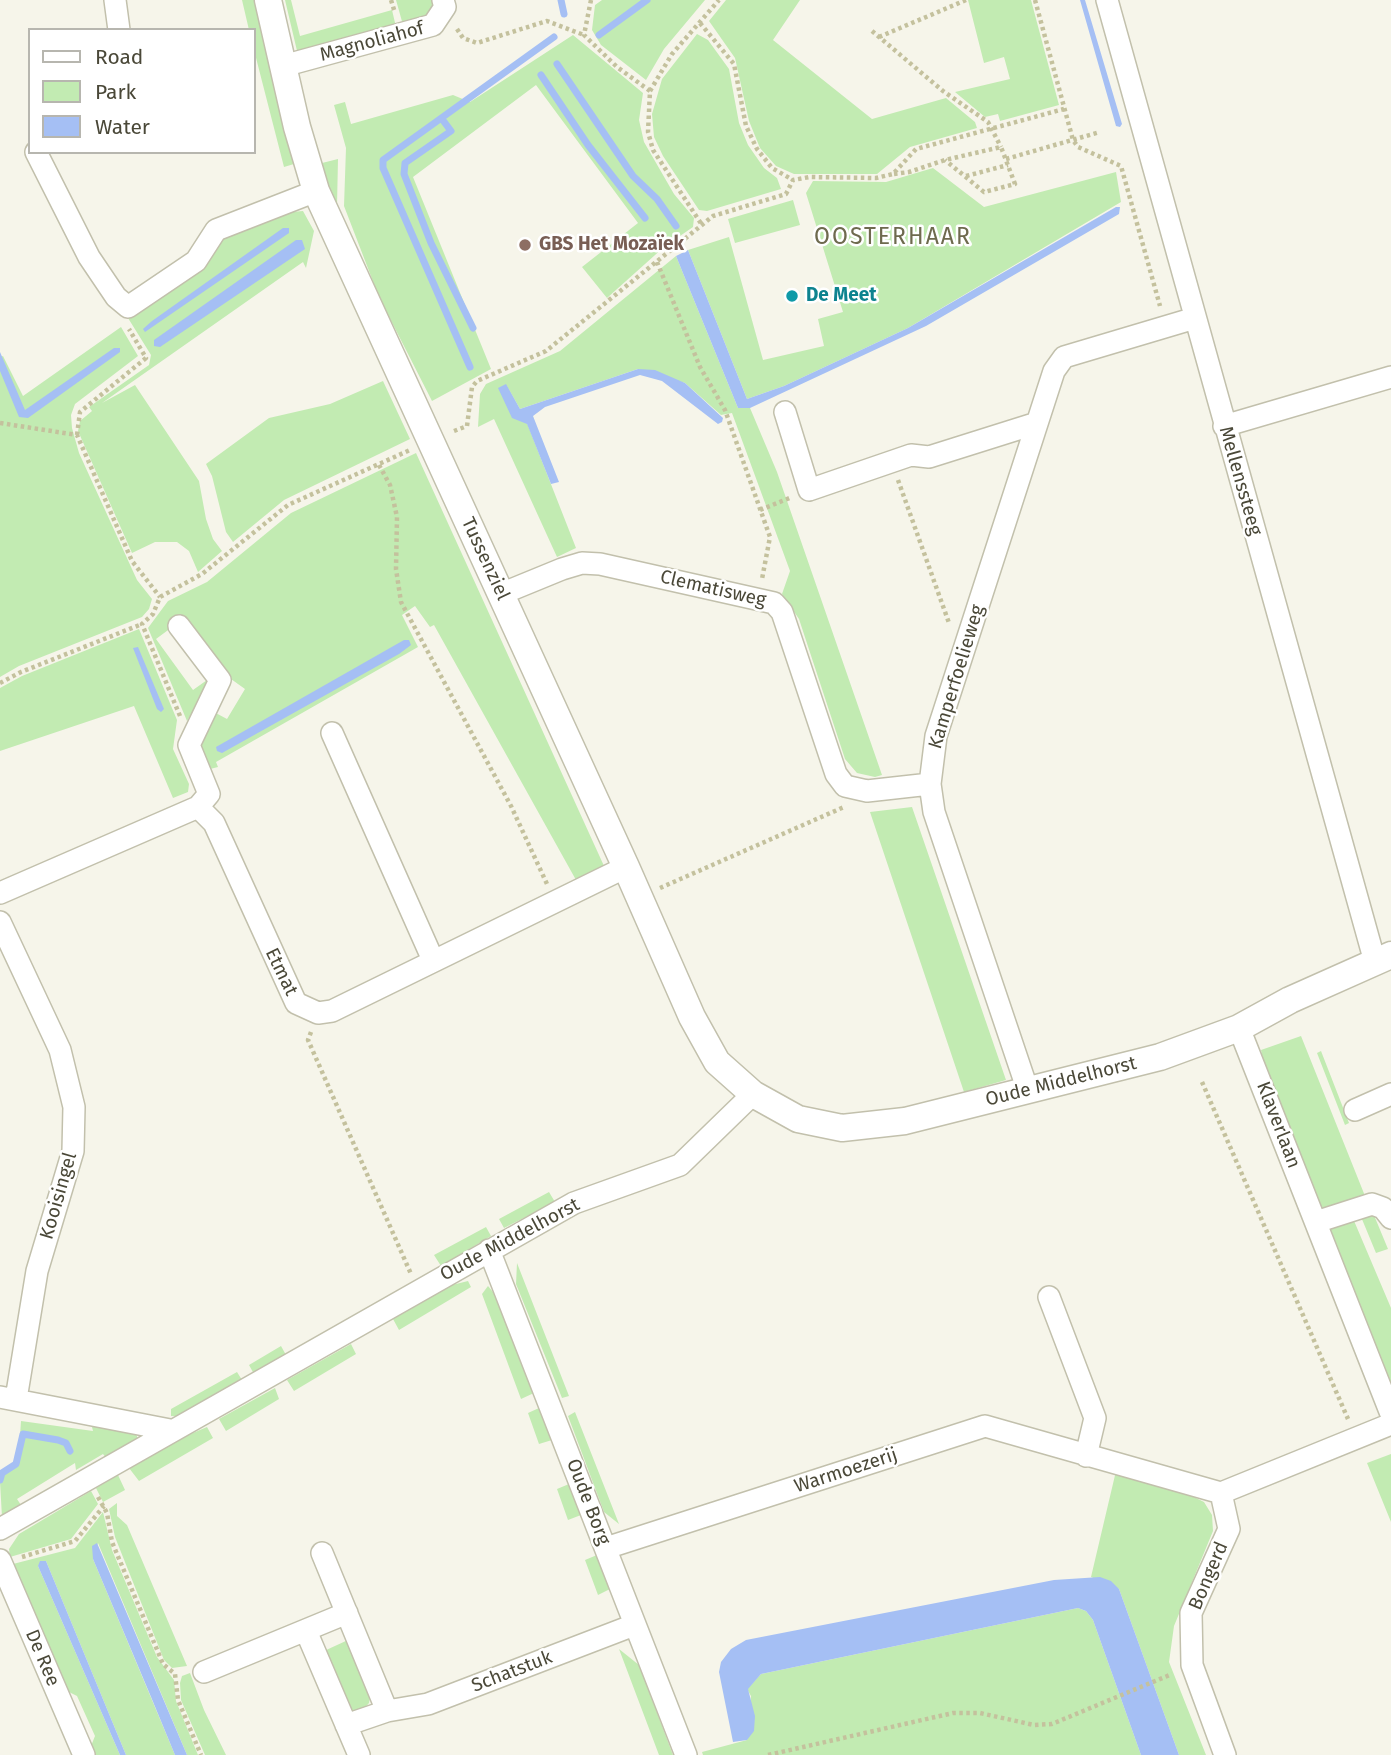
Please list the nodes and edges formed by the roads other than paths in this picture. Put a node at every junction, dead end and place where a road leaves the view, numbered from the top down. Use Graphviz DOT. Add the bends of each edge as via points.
graph roads {
  1 [pos="115,0"];
  2 [pos="268,0"];
  3 [pos="1107,0"];
  4 [pos="442,7"];
  5 [pos="120,28"];
  6 [pos="283,66"];
  7 [pos="37,154"];
  8 [pos="316,191"];
  9 [pos="1195,318"];
  10 [pos="1391,377"];
  11 [pos="785,412"];
  12 [pos="1037,423"];
  13 [pos="1224,426"];
  14 [pos="501,594"];
  15 [pos="179,626"];
  16 [pos="332,733"];
  17 [pos="930,784"];
  18 [pos="198,807"];
  19 [pos="626,867"];
  20 [pos="0,892"];
  21 [pos="0,922"];
  22 [pos="1383,958"];
  23 [pos="433,960"];
  24 [pos="1238,1028"];
  25 [pos="1028,1091"];
  26 [pos="753,1094"];
  27 [pos="1391,1094"];
  28 [pos="1355,1110"];
  29 [pos="1316,1223"];
  30 [pos="1389,1227"];
  31 [pos="489,1250"];
  32 [pos="1049,1297"];
  33 [pos="8,1398"];
  34 [pos="1391,1414"];
  35 [pos="1391,1424"];
  36 [pos="170,1430"];
  37 [pos="1086,1457"];
  38 [pos="1221,1493"];
  39 [pos="0,1529"];
  40 [pos="606,1548"];
  41 [pos="322,1553"];
  42 [pos="1,1562"];
  43 [pos="347,1613"];
  44 [pos="634,1625"];
  45 [pos="306,1631"];
  46 [pos="204,1672"];
  47 [pos="387,1711"];
  48 [pos="346,1725"];
  49 [pos="84,1755"];
  50 [pos="359,1755"];
  51 [pos="686,1755"];
  52 [pos="1225,1755"];
  1 -- 5 [label="street"];
  2 -- 6 [label="street, Tussenziel"];
  3 -- 9 [label="street, Mellenssteeg"];
  4 -- 6 [label="street, Magnoliahof" via="433,25"];
  6 -- 8 [label="street, Tussenziel"];
  7 -- 8 [label="street" via="89,257 128,307 196,261 216,230"];
  8 -- 14 [label="street, Tussenziel"];
  9 -- 12 [label="street, Kamperfoelieweg" via="1064,357 1054,371"];
  9 -- 13 [label="street, Mellenssteeg"];
  10 -- 13 [label="street"];
  11 -- 12 [label="street" via="809,490 911,455 929,457"];
  12 -- 17 [label="street, Kamperfoelieweg" via="936,736"];
  13 -- 22 [label="street, Mellenssteeg"];
  14 -- 17 [label="street, Clematisweg" via="582,564 600,564 774,603 782,612 836,774 845,786 867,791"];
  14 -- 19 [label="street, Tussenziel"];
  15 -- 18 [label="street" via="220,680 189,745 209,794"];
  16 -- 23 [label="street"];
  17 -- 25 [label="street, Kamperfoelieweg" via="934,812"];
  18 -- 20 [label="street"];
  18 -- 23 [label="street, Etmat" via="214,823 296,1003 318,1013 332,1011"];
  19 -- 23 [label="street, Etmat"];
  19 -- 26 [label="street, Tussenziel" via="717,1062"];
  21 -- 33 [label="street, Kooisingel" via="60,1050 74,1107 73,1151 37,1271"];
  22 -- 24 [label="street, Oude Middelhorst"];
  24 -- 25 [label="street, Oude Middelhorst" via="1160,1057"];
  24 -- 29 [label="street, Klaverlaan"];
  25 -- 26 [label="street, Oude Middelhorst" via="905,1121 842,1128 799,1119"];
  26 -- 31 [label="street, Oude Middelhorst" via="680,1165 573,1203"];
  27 -- 28 [label="street"];
  29 -- 30 [label="street" via="1372,1204 1383,1208"];
  29 -- 34 [label="street, Klaverlaan"];
  31 -- 36 [label="street, Oude Middelhorst"];
  31 -- 40 [label="street, Oude Borg"];
  32 -- 37 [label="street" via="1095,1418"];
  33 -- 36 [label="street, Kooisingel"];
  35 -- 38 [label="street"];
  36 -- 39 [label="street, Oude Middelhorst"];
  37 -- 38 [label="street, Warmoezerij"];
  37 -- 40 [label="street, Warmoezerij" via="985,1426"];
  38 -- 52 [label="street, Bongerd" via="1228,1529 1191,1613 1192,1665"];
  40 -- 44 [label="street, Oude Borg"];
  41 -- 43 [label="street"];
  42 -- 49 [label="street, De Ree"];
  43 -- 45 [label="street"];
  43 -- 47 [label="street"];
  44 -- 47 [label="street, Schatstuk" via="428,1704"];
  44 -- 51 [label="street, Oude Borg"];
  45 -- 46 [label="street"];
  45 -- 48 [label="street"];
  47 -- 48 [label="street, Schatstuk"];
  48 -- 50 [label="street"];
}
